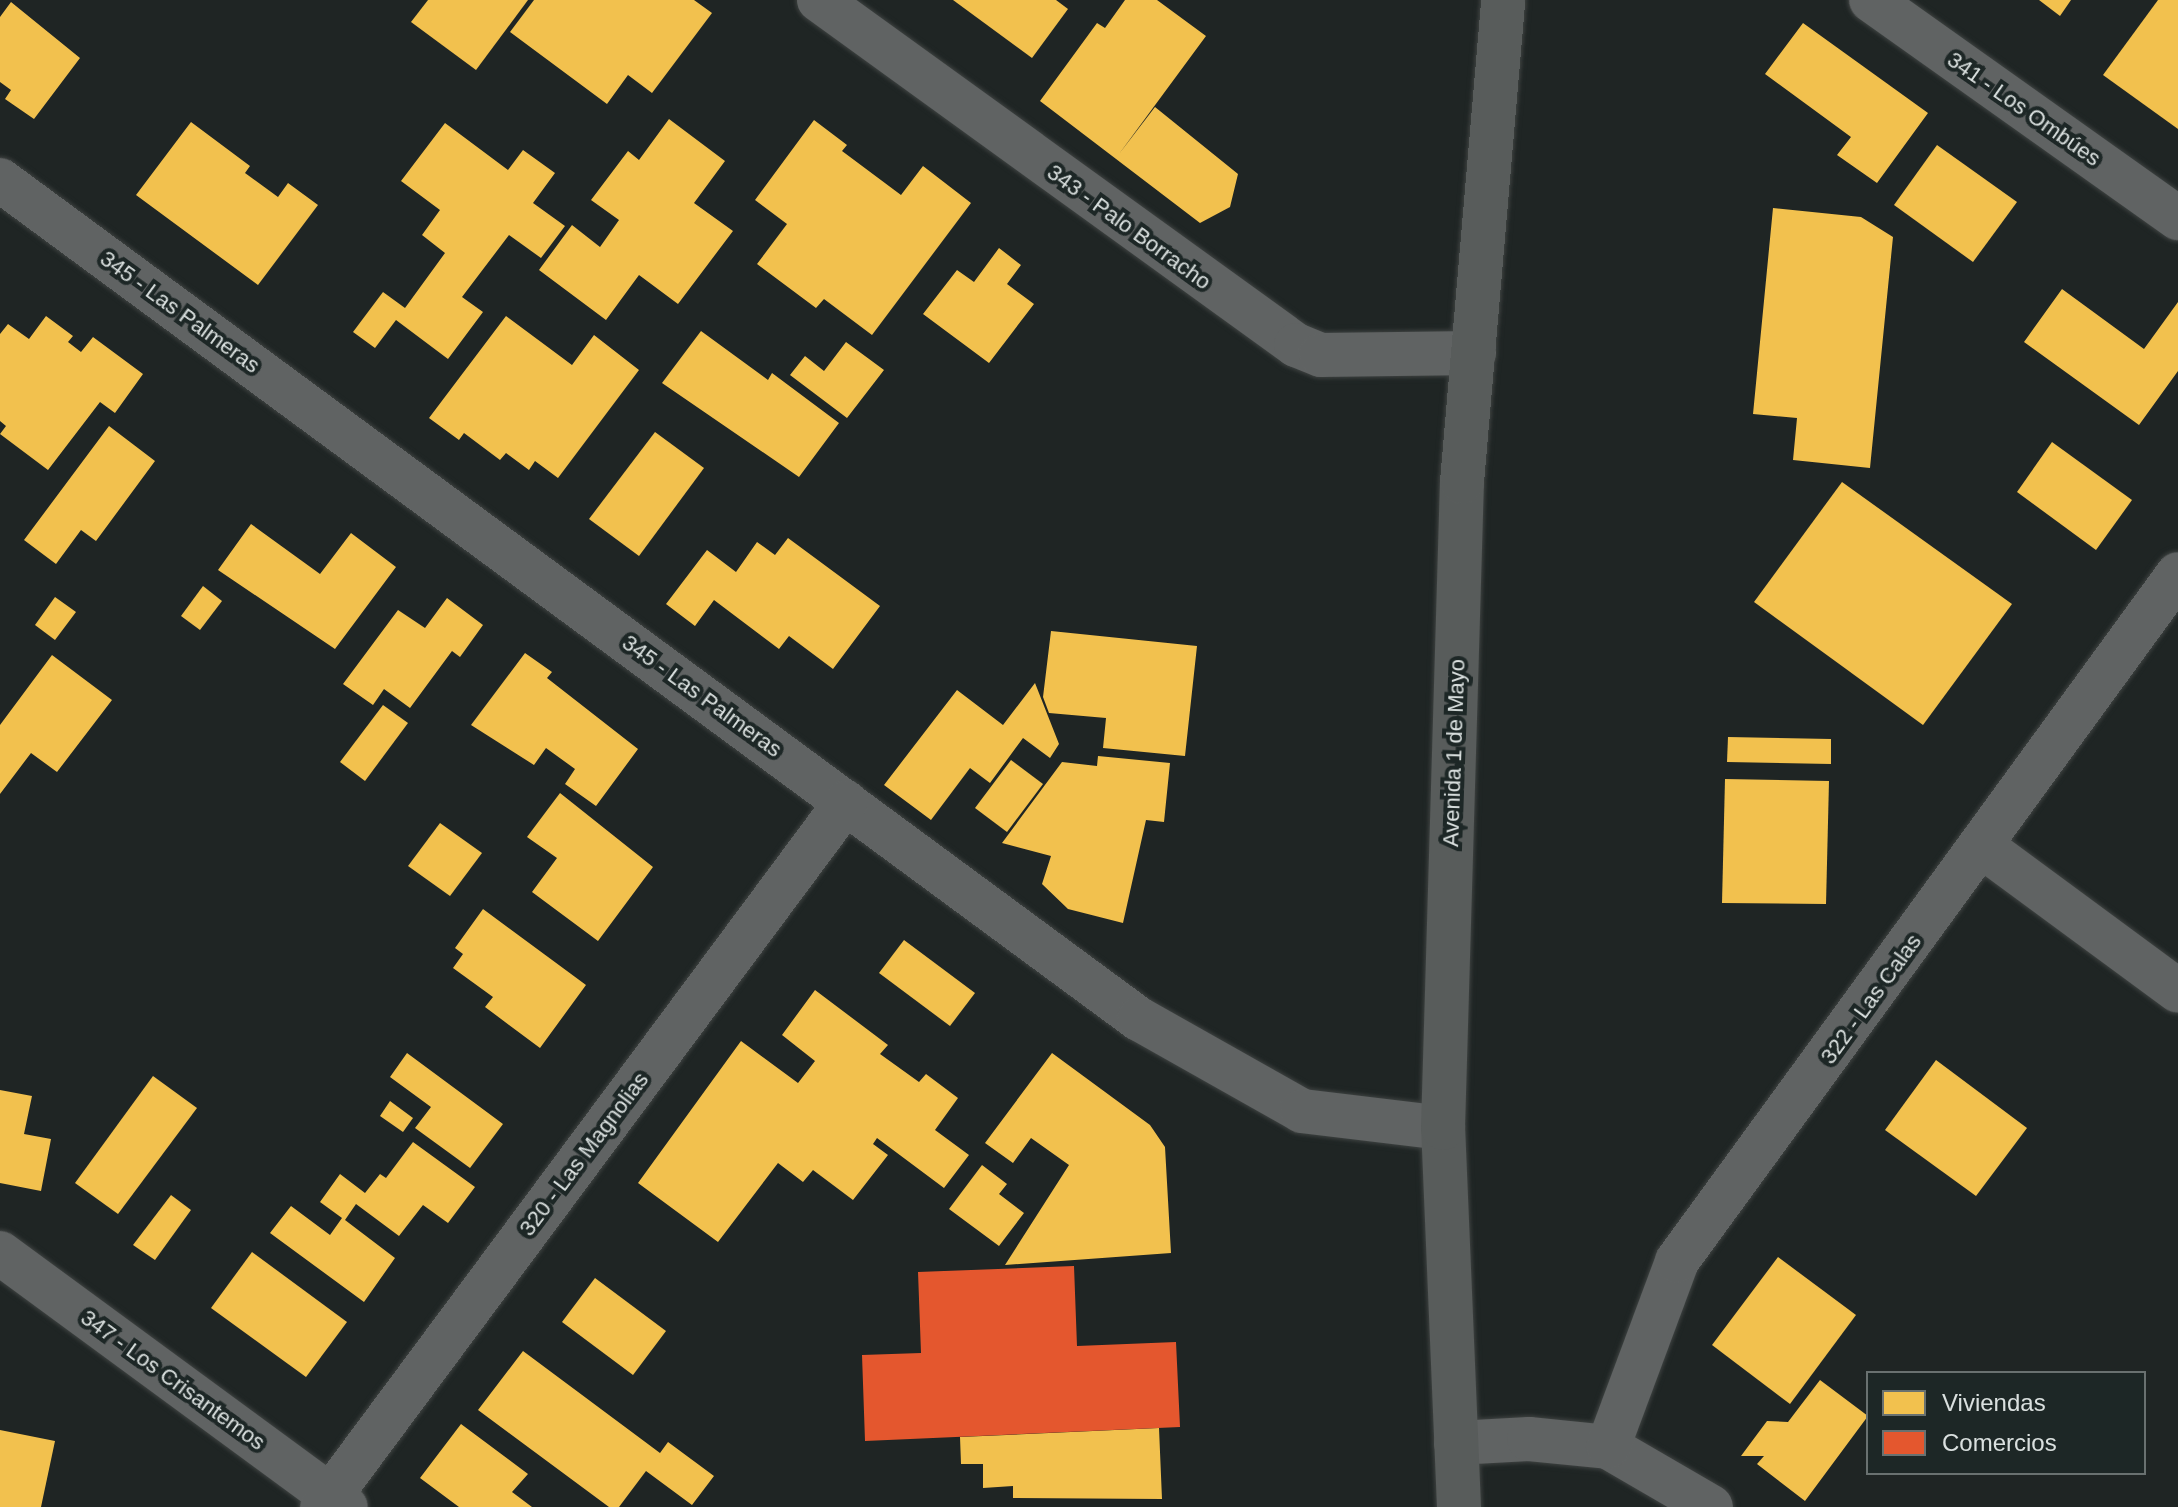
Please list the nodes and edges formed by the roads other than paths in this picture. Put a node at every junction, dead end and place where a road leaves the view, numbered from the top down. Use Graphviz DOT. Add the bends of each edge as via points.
graph roads {
  1 [pos="819,0"];
  2 [pos="1503,0"];
  3 [pos="1871,0"];
  4 [pos="0,180"];
  5 [pos="2178,218"];
  6 [pos="1474,353"];
  7 [pos="2178,574"];
  8 [pos="846,802"];
  9 [pos="1983,847"];
  10 [pos="2178,991"];
  11 [pos="1443,1128"];
  12 [pos="0,1253"];
  13 [pos="1456,1443"];
  14 [pos="1608,1447"];
  15 [pos="333,1503"];
  16 [pos="1459,1507"];
  17 [pos="1711,1507"];
  1 -- 6 [label="street, 343 - Palo Borracho" via="1296,345 1321,355"];
  2 -- 6 [label="main road, Avenida 1 de Mayo"];
  3 -- 5 [label="street, 341 - Los Ombúes"];
  4 -- 8 [label="street, 345 - Las Palmeras"];
  6 -- 11 [label="main road, Avenida 1 de Mayo" via="1462,482"];
  7 -- 9 [label="street, 322 - Las Calas"];
  8 -- 11 [label="street, 345 - Las Palmeras" via="1139,1019 1302,1111"];
  8 -- 15 [label="street, 320 - Las Magnolias"];
  9 -- 10 [label="street"];
  9 -- 14 [label="street, 322 - Las Calas" via="1677,1261"];
  11 -- 13 [label="main road, Avenida 1 de Mayo"];
  12 -- 15 [label="street, 347 - Los Crisantemos"];
  13 -- 14 [label="street" via="1529,1439"];
  13 -- 16 [label="main road, Avenida 1 de Mayo"];
  14 -- 17 [label="street"];
}
